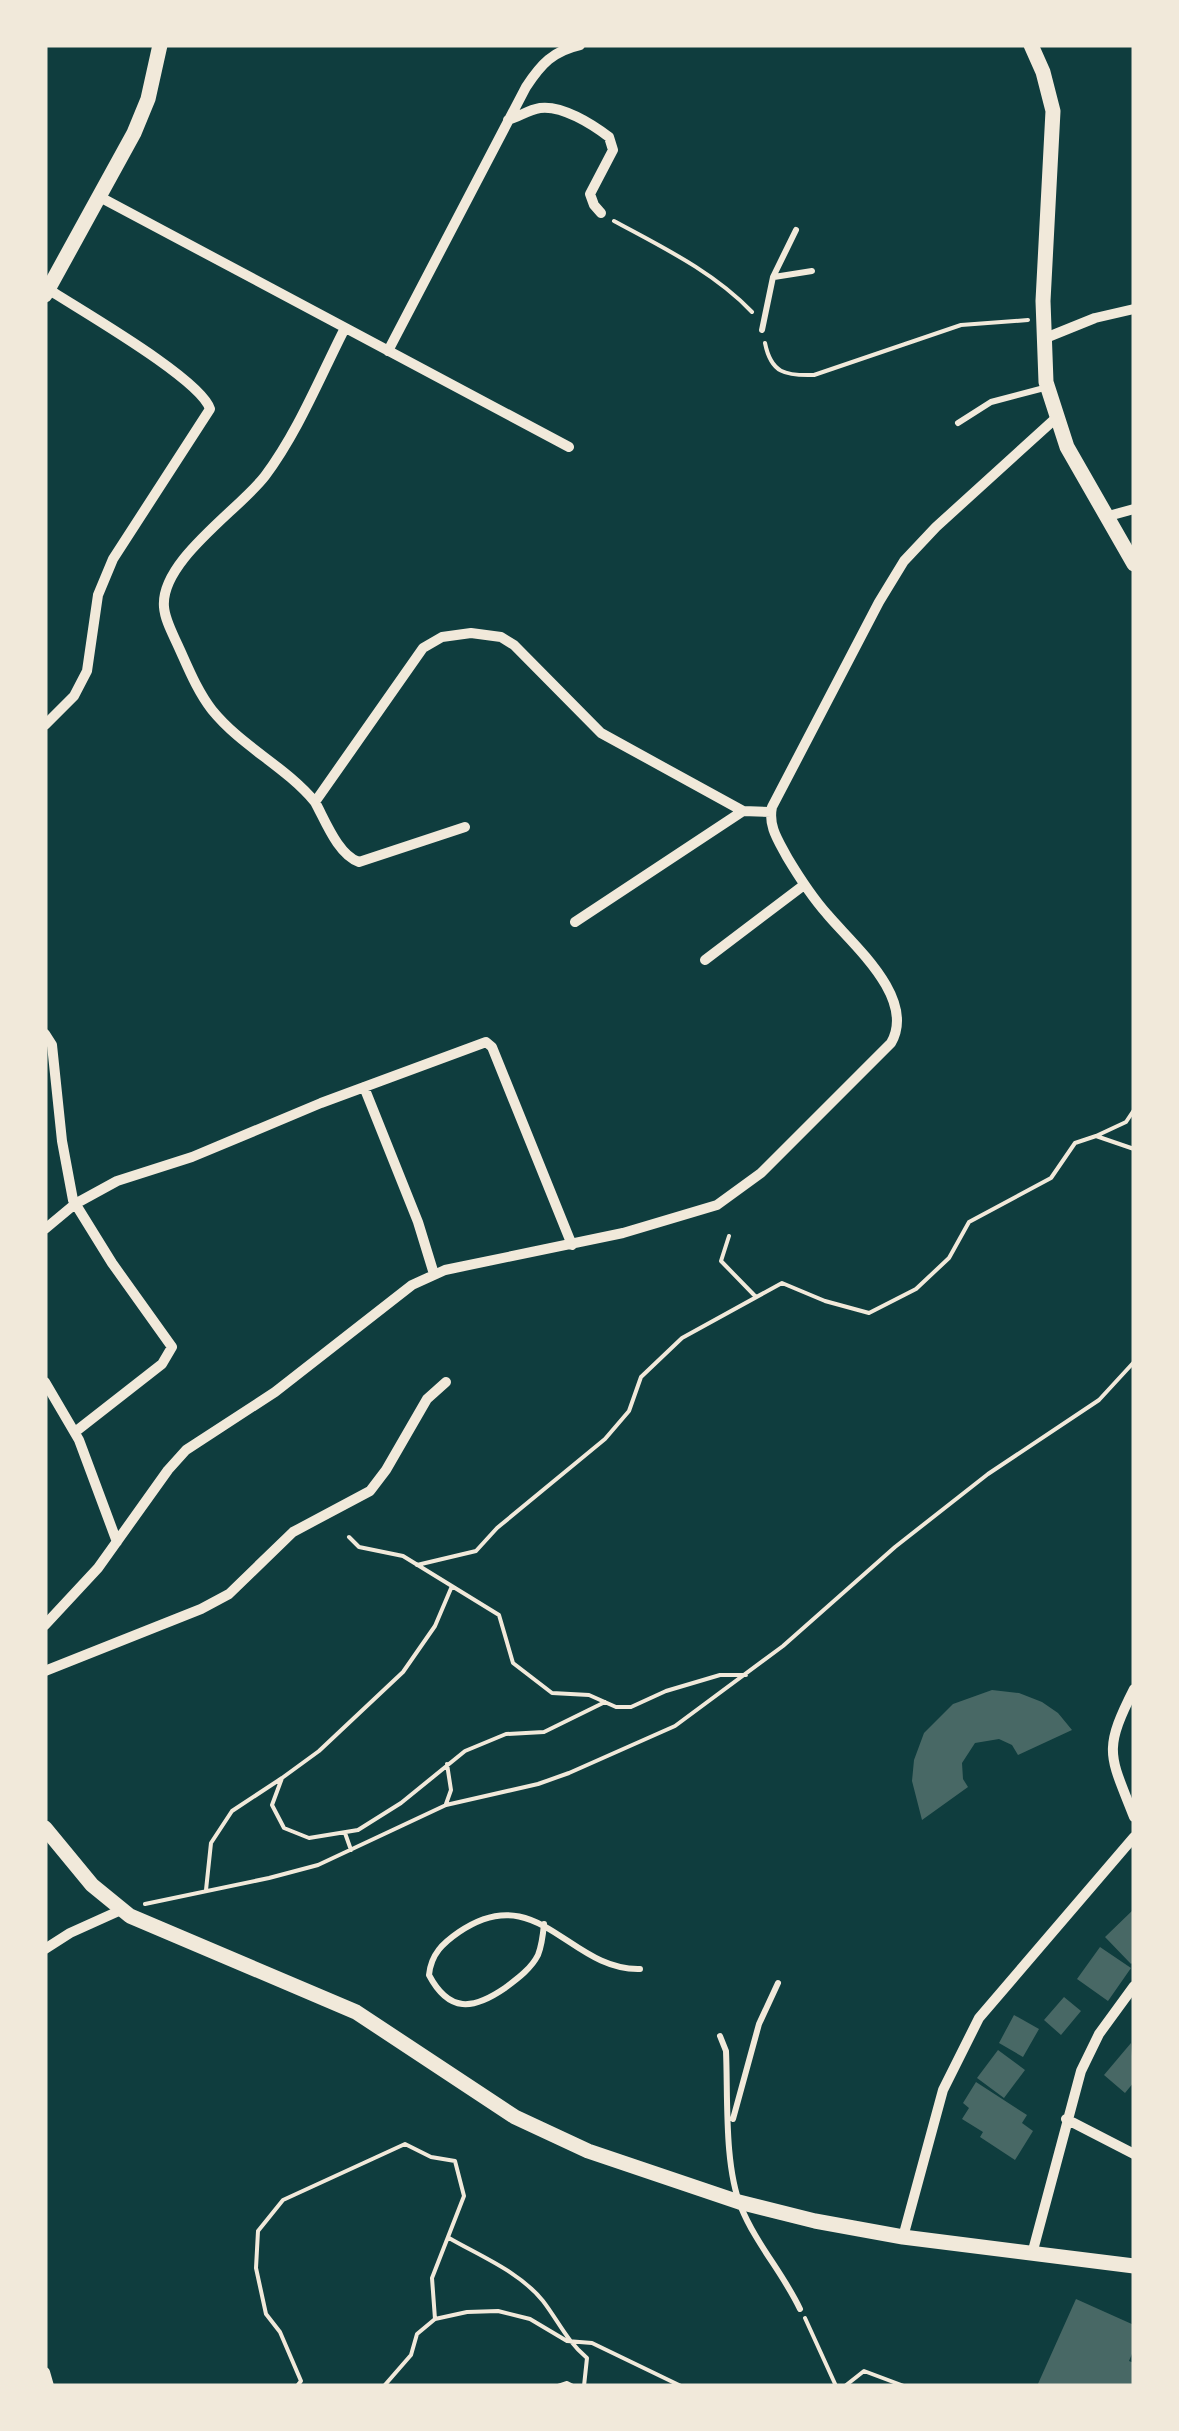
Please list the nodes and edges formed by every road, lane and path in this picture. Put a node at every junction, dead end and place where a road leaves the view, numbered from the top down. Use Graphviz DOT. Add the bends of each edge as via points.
graph roads {
  1 [pos="160,45"];
  2 [pos="580,45"];
  3 [pos="1031,45"];
  4 [pos="508,120"];
  5 [pos="98,196"];
  6 [pos="602,213"];
  7 [pos="796,230"];
  8 [pos="812,271"];
  9 [pos="773,277"];
  10 [pos="47,292"];
  11 [pos="1134,309"];
  12 [pos="1043,320"];
  13 [pos="345,328"];
  14 [pos="762,330"];
  15 [pos="1043,339"];
  16 [pos="388,351"];
  17 [pos="1048,387"];
  18 [pos="1056,418"];
  19 [pos="958,423"];
  20 [pos="569,447"];
  21 [pos="1134,509"];
  22 [pos="1106,516"];
  23 [pos="1134,564"];
  24 [pos="45,725"];
  25 [pos="315,802"];
  26 [pos="744,811"];
  27 [pos="771,812"];
  28 [pos="465,827"];
  29 [pos="804,886"];
  30 [pos="575,922"];
  31 [pos="705,960"];
  32 [pos="45,1034"];
  33 [pos="364,1087"];
  34 [pos="1134,1110"];
  35 [pos="1096,1136"];
  36 [pos="1134,1148"];
  37 [pos="76,1204"];
  38 [pos="45,1229"];
  39 [pos="728,1236"];
  40 [pos="572,1245"];
  41 [pos="434,1274"];
  42 [pos="756,1297"];
  43 [pos="1134,1362"];
  44 [pos="45,1382"];
  45 [pos="446,1382"];
  46 [pos="75,1432"];
  47 [pos="350,1537"];
  48 [pos="118,1542"];
  49 [pos="417,1565"];
  50 [pos="452,1586"];
  51 [pos="45,1624"];
  52 [pos="45,1671"];
  53 [pos="746,1675"];
  54 [pos="1134,1689"];
  55 [pos="605,1702"];
  56 [pos="447,1764"];
  57 [pos="282,1778"];
  58 [pos="446,1805"];
  59 [pos="1134,1817"];
  60 [pos="45,1828"];
  61 [pos="345,1833"];
  62 [pos="1134,1837"];
  63 [pos="351,1850"];
  64 [pos="206,1890"];
  65 [pos="120,1910"];
  66 [pos="544,1924"];
  67 [pos="45,1950"];
  68 [pos="640,1969"];
  69 [pos="778,1984"];
  70 [pos="1134,1986"];
  71 [pos="720,2036"];
  72 [pos="1066,2119"];
  73 [pos="730,2130"];
  74 [pos="1134,2154"];
  75 [pos="739,2202"];
  76 [pos="447,2236"];
  77 [pos="903,2236"];
  78 [pos="1032,2254"];
  79 [pos="1134,2266"];
  80 [pos="800,2309"];
  81 [pos="435,2319"];
  82 [pos="567,2341"];
  83 [pos="45,2372"];
  84 [pos="49,2386"];
  85 [pos="297,2386"];
  86 [pos="384,2386"];
  87 [pos="558,2386"];
  88 [pos="573,2386"];
  89 [pos="584,2386"];
  90 [pos="682,2386"];
  91 [pos="833,2386"];
  92 [pos="845,2386"];
  93 [pos="904,2386"];
  1 -- 5 [label="street" via="141,120"];
  2 -- 4 [label="street" via="545,61"];
  3 -- 12 [label="street" via="1053,111"];
  4 -- 6 [label="street" via="548,108 610,137 613,150 590,194"];
  4 -- 16 [label="street"];
  5 -- 10 [label="street"];
  5 -- 13 [label="street"];
  6 -- 14 [label="path" via="727,288"];
  7 -- 9 [label="lane"];
  8 -- 9 [label="lane"];
  9 -- 14 [label="lane"];
  10 -- 24 [label="street" via="172,370 205,396 210,409 114,558 98,594 88,671"];
  11 -- 15 [label="street"];
  12 -- 14 [label="path" via="962,325 806,376 773,366"];
  12 -- 15 [label="street"];
  13 -- 16 [label="street"];
  13 -- 25 [label="street" via="271,467 188,554 164,600 178,648 211,708"];
  15 -- 17 [label="street"];
  16 -- 20 [label="street"];
  17 -- 18 [label="street"];
  17 -- 19 [label="lane" via="992,402"];
  18 -- 22 [label="street"];
  18 -- 27 [label="street" via="904,561"];
  21 -- 22 [label="street"];
  22 -- 23 [label="street"];
  25 -- 26 [label="street" via="422,648 471,632 514,645 601,733"];
  25 -- 28 [label="street" via="352,861"];
  26 -- 27 [label="street"];
  26 -- 30 [label="street"];
  27 -- 29 [label="street" via="772,828"];
  29 -- 31 [label="street"];
  29 -- 40 [label="street" via="884,980 896,1016 894,1039 729,1198 673,1220"];
  32 -- 37 [label="street"];
  33 -- 37 [label="street" via="126,1177"];
  33 -- 40 [label="street" via="486,1042 492,1046"];
  33 -- 41 [label="street"];
  34 -- 35 [label="path" via="1126,1122"];
  35 -- 36 [label="path"];
  35 -- 42 [label="path" via="1075,1143 1051,1178 969,1222 949,1258 916,1289 869,1312 782,1283"];
  37 -- 38 [label="street"];
  37 -- 46 [label="street" via="172,1346 162,1364"];
  39 -- 42 [label="path" via="721,1260"];
  40 -- 41 [label="street"];
  41 -- 48 [label="street" via="186,1450"];
  42 -- 49 [label="path" via="682,1338 642,1376 628,1411 606,1439 476,1550"];
  43 -- 53 [label="path" via="1099,1400 923,1524"];
  44 -- 46 [label="street"];
  45 -- 52 [label="street" via="426,1399 370,1491 294,1532 229,1594"];
  46 -- 48 [label="street"];
  47 -- 49 [label="path" via="358,1548"];
  48 -- 51 [label="street"];
  49 -- 50 [label="path"];
  50 -- 55 [label="path" via="499,1615 513,1663 552,1694 589,1694"];
  50 -- 57 [label="path" via="436,1626 403,1672"];
  53 -- 55 [label="path" via="720,1675 631,1707"];
  53 -- 58 [label="path" via="688,1718 638,1744 538,1784"];
  54 -- 59 [label="street" via="1111,1757"];
  55 -- 56 [label="path" via="544,1732 506,1734"];
  56 -- 58 [label="path"];
  56 -- 61 [label="path" via="401,1803"];
  57 -- 61 [label="path" via="272,1805 284,1828 309,1838"];
  57 -- 64 [label="path" via="232,1810 211,1843"];
  58 -- 63 [label="path"];
  60 -- 65 [label="street"];
  61 -- 63 [label="path"];
  62 -- 77 [label="street" via="979,2018 943,2090"];
  63 -- 64 [label="path" via="301,1870"];
  64 -- 65 [label="path"];
  65 -- 67 [label="street"];
  65 -- 75 [label="street" via="370,2019 540,2131"];
  66 -- 66 [label="lane" via="518,1915 479,1920 442,1945 429,1975 454,2002 485,2000 533,1962"];
  66 -- 68 [label="lane" via="608,1966"];
  69 -- 73 [label="lane" via="759,2024"];
  70 -- 72 [label="street" via="1092,2044"];
  71 -- 73 [label="lane"];
  72 -- 74 [label="street"];
  72 -- 78 [label="street"];
  73 -- 75 [label="lane"];
  75 -- 77 [label="street"];
  75 -- 80 [label="lane"];
  76 -- 81 [label="path" via="432,2278"];
  76 -- 82 [label="path" via="523,2281"];
  76 -- 85 [label="path" via="464,2196 455,2161 406,2144 283,2200 258,2231 256,2268 266,2314 280,2332 301,2381"];
  77 -- 78 [label="street"];
  78 -- 79 [label="street"];
  80 -- 91 [label="path"];
  81 -- 82 [label="path" via="498,2311 530,2319"];
  81 -- 86 [label="path" via="417,2334 411,2356"];
  82 -- 89 [label="path" via="587,2358"];
  82 -- 90 [label="path" via="592,2343"];
  83 -- 84 [label="street"];
  87 -- 88 [label="path"];
  92 -- 93 [label="path" via="864,2370"];
}
